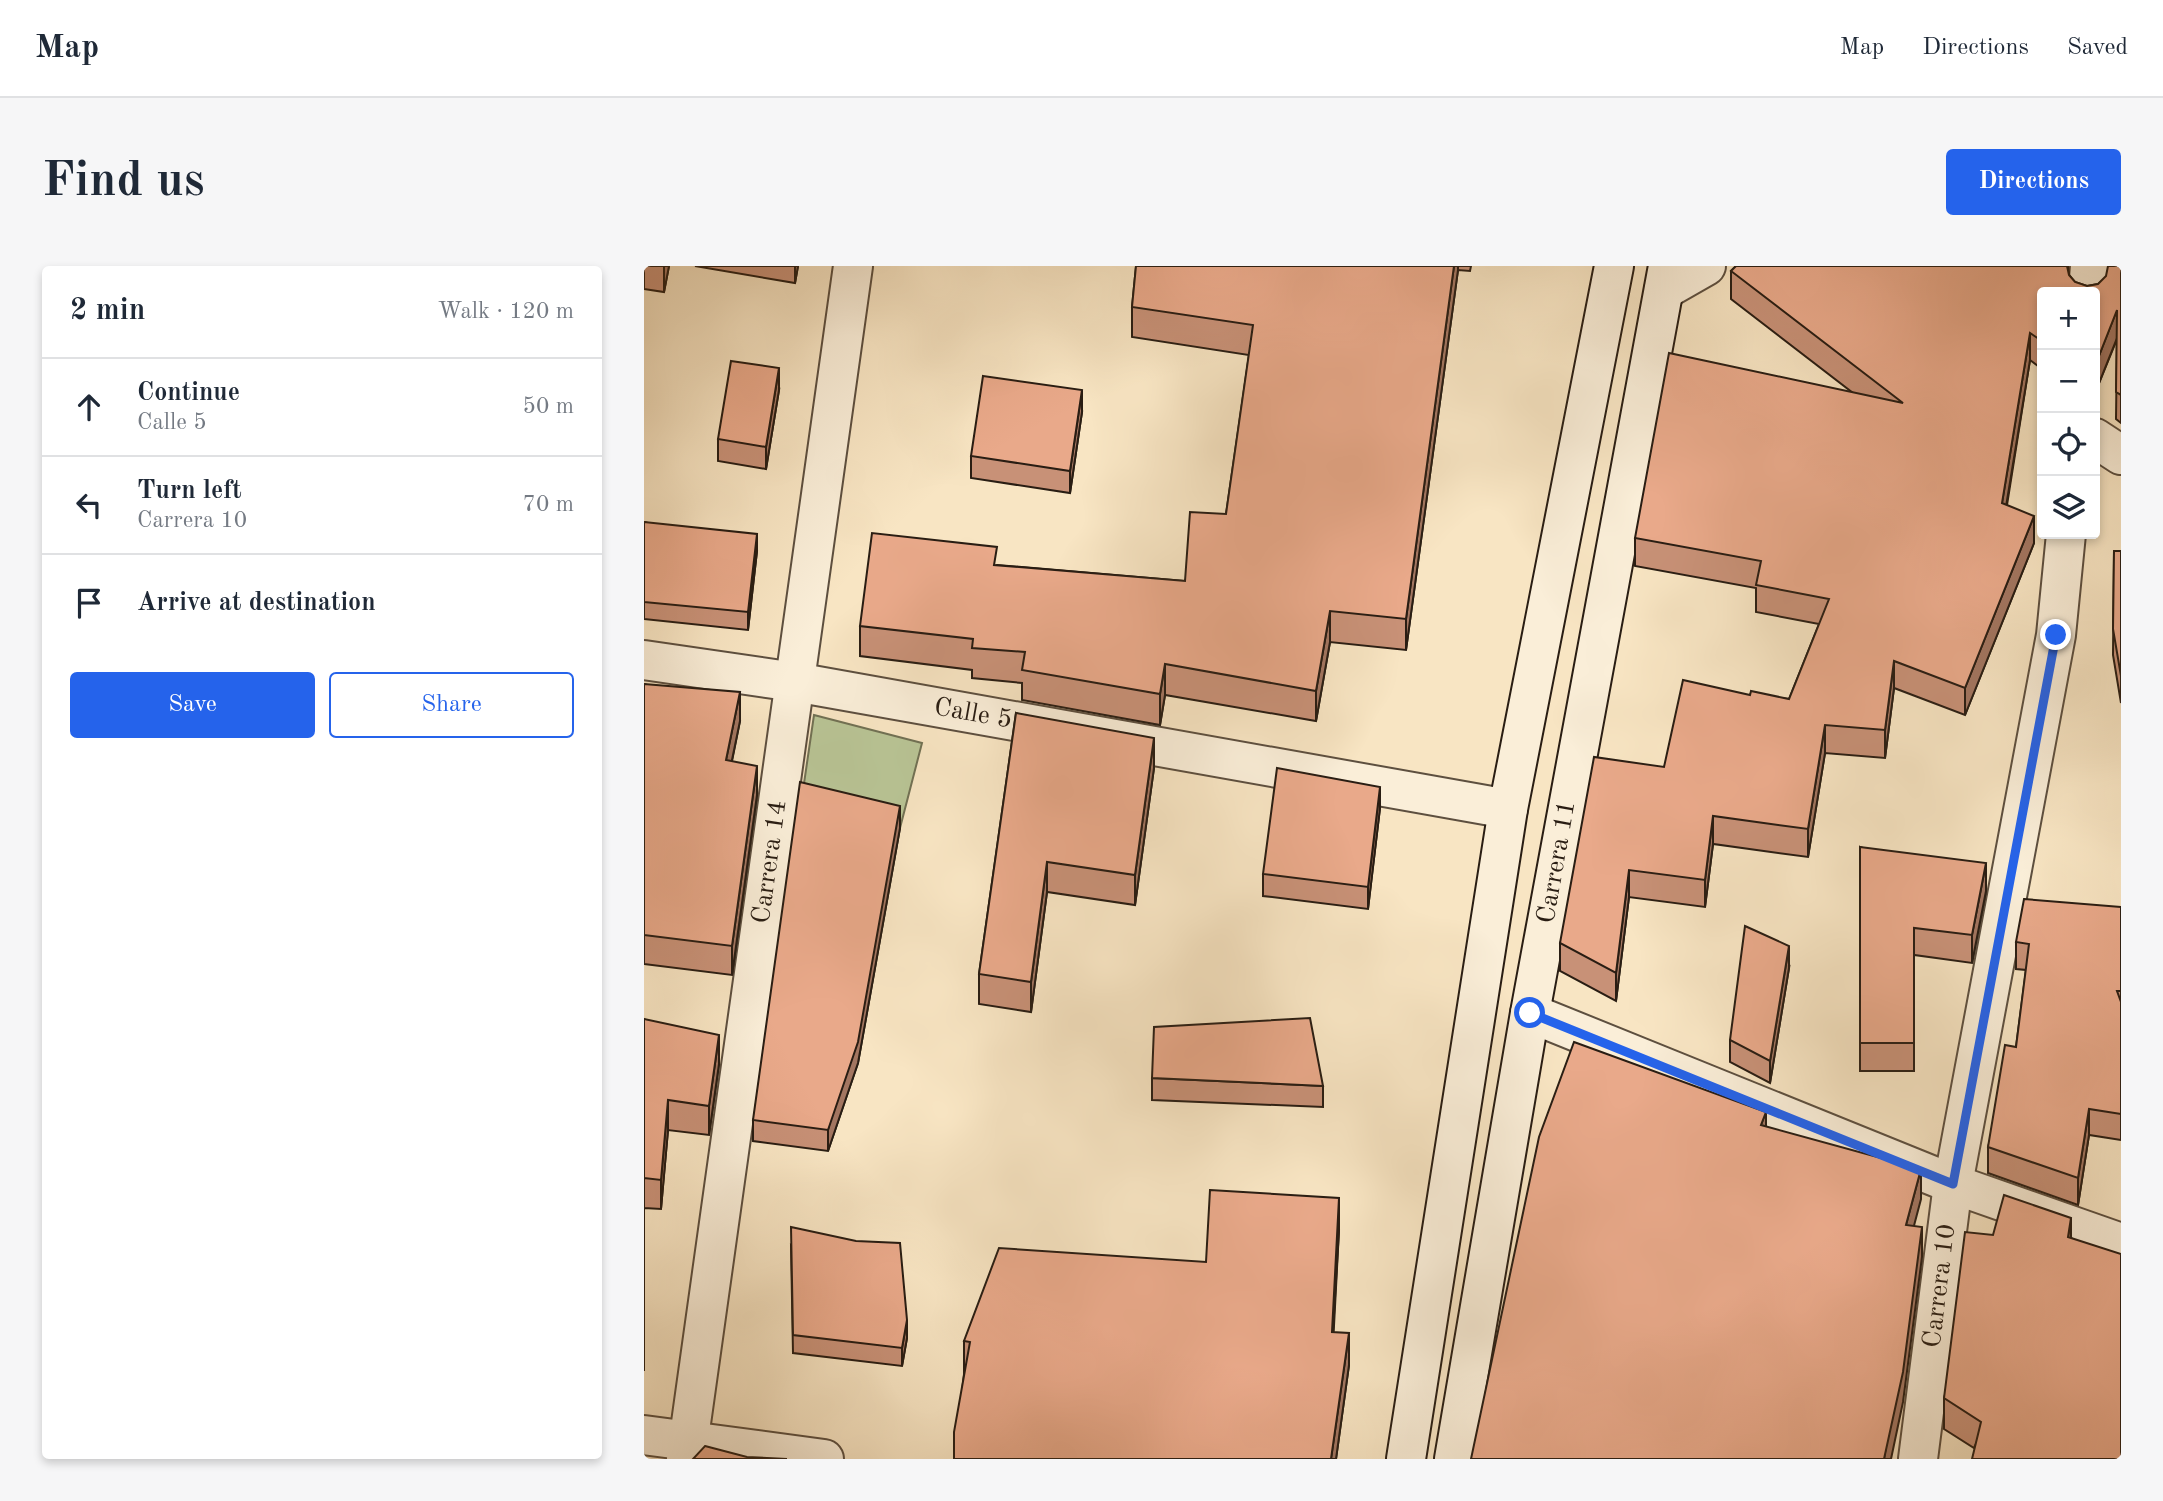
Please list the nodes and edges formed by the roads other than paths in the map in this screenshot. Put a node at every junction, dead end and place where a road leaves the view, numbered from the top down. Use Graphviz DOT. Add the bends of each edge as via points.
graph roads {
  1 [pos="853,266"];
  2 [pos="1615,266"];
  3 [pos="1706,266"];
  4 [pos="2090,266"];
  5 [pos="1666,278"];
  6 [pos="2088,287"];
  7 [pos="2100,441"];
  8 [pos="2121,455"];
  9 [pos="2066,539"];
  10 [pos="644,660"];
  11 [pos="795,682"];
  12 [pos="1508,809"];
  13 [pos="1530,1013"];
  14 [pos="1953,1184"];
  15 [pos="2121,1243"];
  16 [pos="644,1435"];
  17 [pos="687,1450"];
  18 [pos="824,1459"];
  19 [pos="1405,1459"];
  20 [pos="1454,1459"];
  21 [pos="1918,1459"];
  1 -- 11 [label="street, Carrera 14"];
  2 -- 12 [label="street"];
  3 -- 5 [label="street"];
  4 -- 6 [label="street"];
  5 -- 13 [label="street, Carrera 11"];
  7 -- 8 [label="street"];
  9 -- 14 [label="street, Carrera 10" via="2056,635"];
  10 -- 11 [label="street, Calle 5"];
  11 -- 12 [label="street, Calle 5"];
  11 -- 17 [label="street, Carrera 14"];
  12 -- 19 [label="street"];
  13 -- 14 [label="street"];
  13 -- 20 [label="street, Carrera 11"];
  14 -- 15 [label="street"];
  14 -- 21 [label="street, Carrera 10"];
  16 -- 17 [label="street"];
  17 -- 18 [label="street"];
}
